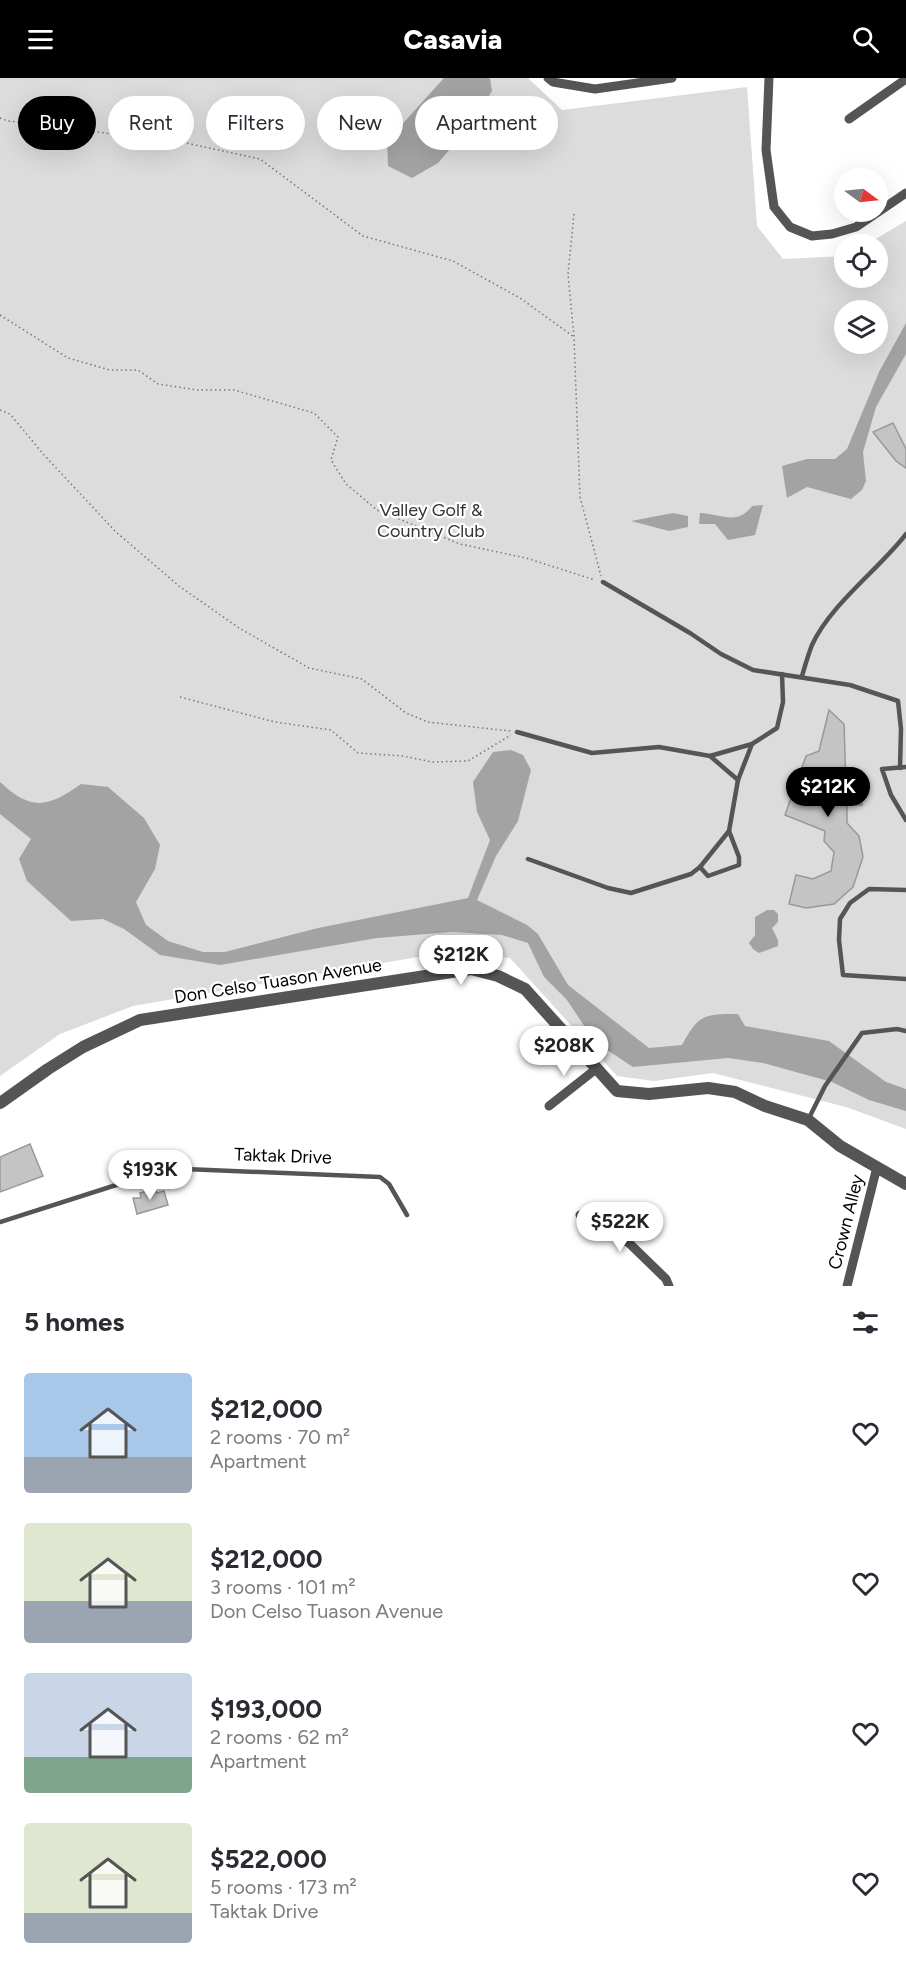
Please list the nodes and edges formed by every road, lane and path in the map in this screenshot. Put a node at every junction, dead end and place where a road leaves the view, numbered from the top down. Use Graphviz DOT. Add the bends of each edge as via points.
graph roads {
  1 [pos="548,78"];
  2 [pos="672,78"];
  3 [pos="769,78"];
  4 [pos="906,79"];
  5 [pos="0,118"];
  6 [pos="849,119"];
  7 [pos="906,193"];
  8 [pos="574,214"];
  9 [pos="0,315"];
  10 [pos="574,338"];
  11 [pos="0,410"];
  12 [pos="906,534"];
  13 [pos="603,582"];
  14 [pos="782,674"];
  15 [pos="802,676"];
  16 [pos="180,697"];
  17 [pos="517,732"];
  18 [pos="752,744"];
  19 [pos="710,756"];
  20 [pos="903,768"];
  21 [pos="738,780"];
  22 [pos="906,820"];
  23 [pos="729,831"];
  24 [pos="528,860"];
  25 [pos="700,867"];
  26 [pos="906,890"];
  27 [pos="906,979"];
  28 [pos="906,1031"];
  29 [pos="596,1069"];
  30 [pos="0,1103"];
  31 [pos="549,1106"];
  32 [pos="808,1120"];
  33 [pos="877,1167"];
  34 [pos="906,1184"];
  35 [pos="407,1215"];
  36 [pos="580,1215"];
  37 [pos="0,1222"];
  38 [pos="669,1286"];
  39 [pos="847,1286"];
  1 -- 2 [label="street" via="595,89"];
  3 -- 7 [label="street" via="766,150 772,196 774,207 790,227 812,236 856,227"];
  4 -- 6 [label="street"];
  5 -- 10 [label="path" via="186,143 260,159 363,236 453,261 520,298"];
  8 -- 10 [label="path" via="568,274"];
  9 -- 13 [label="path" via="68,358 110,370 138,370 158,384 234,390 314,413 338,437 331,460 346,484 377,510 460,544 526,558"];
  10 -- 13 [label="path" via="580,497"];
  11 -- 17 [label="path" via="10,414 116,532 178,586 239,628 309,668 362,679 406,713 428,722"];
  12 -- 15 [label="lane" via="827,621 812,644"];
  13 -- 14 [label="lane" via="721,654 753,670"];
  14 -- 15 [label="lane"];
  14 -- 18 [label="lane" via="783,702 777,728"];
  15 -- 20 [label="lane" via="850,685 898,701"];
  16 -- 17 [label="path" via="275,722 331,730 358,753 432,762 468,761"];
  17 -- 19 [label="lane" via="592,753 659,747"];
  18 -- 19 [label="lane"];
  18 -- 21 [label="lane"];
  19 -- 21 [label="lane"];
  20 -- 22 [label="lane" via="882,769"];
  21 -- 23 [label="lane"];
  23 -- 25 [label="lane"];
  23 -- 25 [label="lane" via="739,865 708,876"];
  24 -- 25 [label="lane" via="631,893 674,881"];
  26 -- 27 [label="lane" via="869,889 850,903 840,919 839,940 843,975"];
  28 -- 32 [label="lane" via="862,1033 825,1086"];
  29 -- 30 [label="street, Don Celso Tuason Avenue" via="525,989 471,969 140,1020 83,1047"];
  29 -- 31 [label="street"];
  29 -- 32 [label="street, Don Celso Tuason Avenue" via="617,1091 649,1094 708,1088 735,1092"];
  32 -- 33 [label="street, Don Celso Tuason Avenue" via="840,1146"];
  33 -- 34 [label="street, Don Celso Tuason Avenue"];
  33 -- 39 [label="street, Crown Alley"];
  35 -- 37 [label="lane, Taktak Drive" via="389,1184 380,1177 185,1169 135,1179"];
  36 -- 38 [label="street" via="629,1243"];
}
